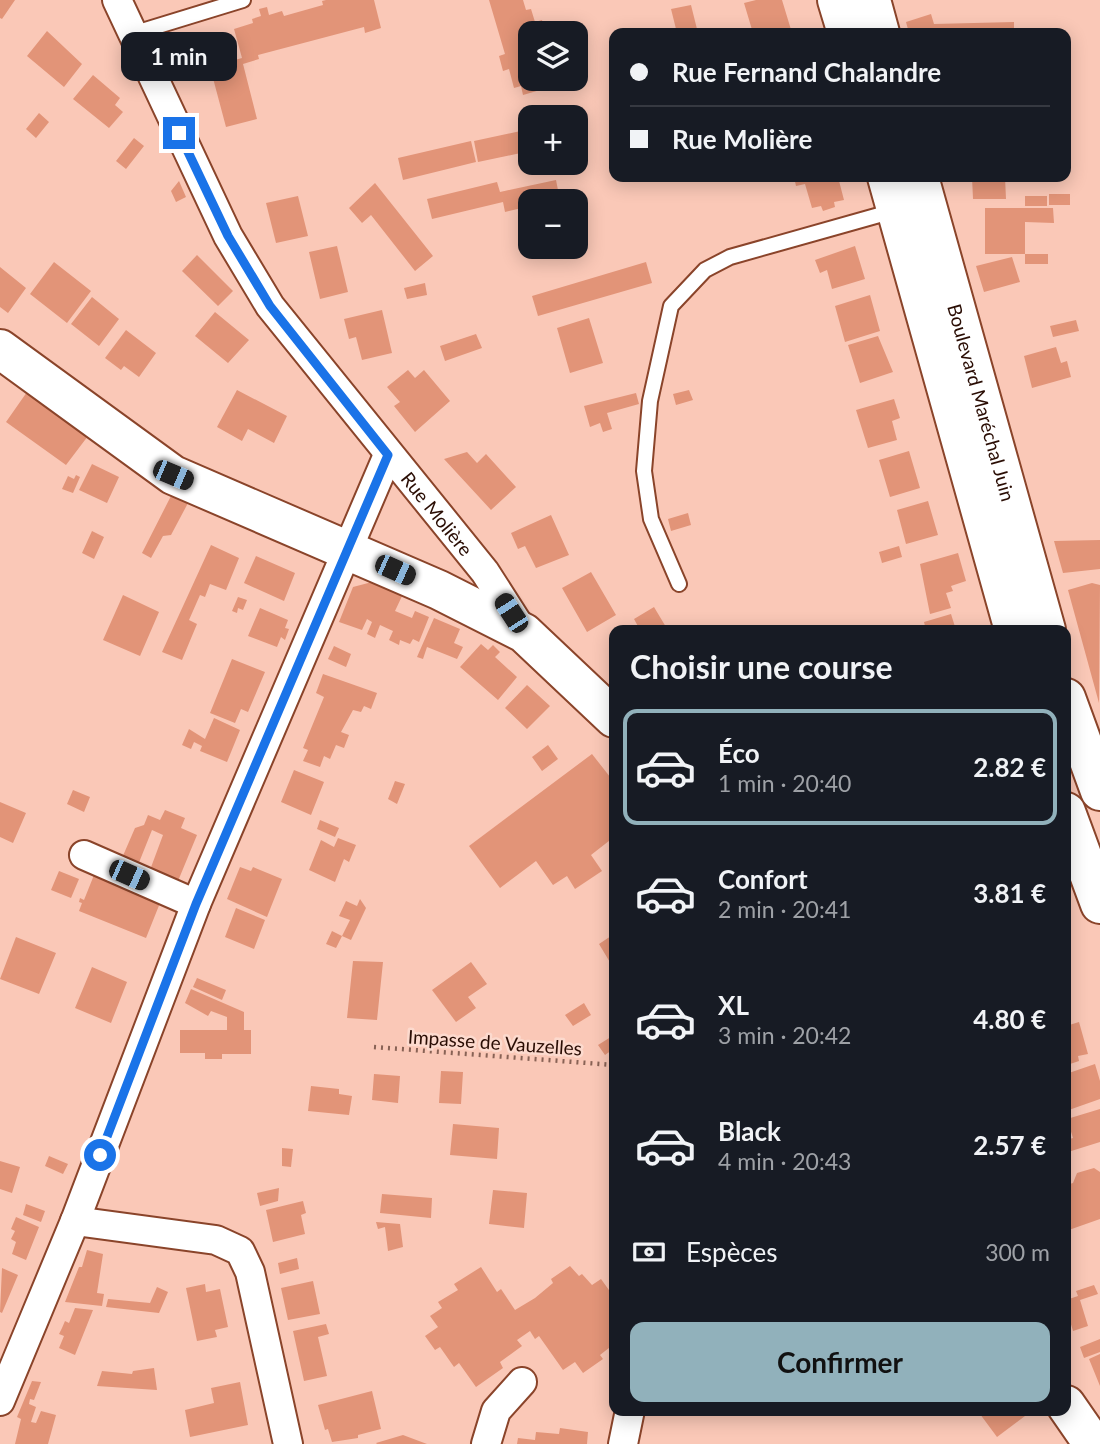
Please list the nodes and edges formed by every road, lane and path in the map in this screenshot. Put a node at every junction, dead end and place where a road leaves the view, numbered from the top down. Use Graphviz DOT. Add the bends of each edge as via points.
graph roads {
  1 [pos="117,0"];
  2 [pos="243,0"];
  3 [pos="837,0"];
  4 [pos="871,0"];
  5 [pos="845,28"];
  6 [pos="879,28"];
  7 [pos="132,34"];
  8 [pos="920,182"];
  9 [pos="892,193"];
  10 [pos="0,349"];
  11 [pos="388,455"];
  12 [pos="348,551"];
  13 [pos="679,584"];
  14 [pos="1013,625"];
  15 [pos="1045,625"];
  16 [pos="524,633"];
  17 [pos="1071,706"];
  18 [pos="609,713"];
  19 [pos="1089,735"];
  20 [pos="1100,791"];
  21 [pos="1071,826"];
  22 [pos="84,855"];
  23 [pos="196,904"];
  24 [pos="1100,904"];
  25 [pos="374,1047"];
  26 [pos="609,1065"];
  27 [pos="75,1221"];
  28 [pos="522,1382"];
  29 [pos="0,1401"];
  30 [pos="1071,1412"];
  31 [pos="629,1416"];
  32 [pos="288,1444"];
  33 [pos="486,1444"];
  34 [pos="623,1444"];
  35 [pos="1093,1444"];
  1 -- 7 [label="street, Rue Molière"];
  2 -- 7 [label="lane"];
  3 -- 5 [label="main road"];
  4 -- 6 [label="main road"];
  7 -- 11 [label="street, Rue Molière" via="228,236 270,306"];
  8 -- 15 [label="main road, Boulevard Maréchal Juin"];
  9 -- 13 [label="lane" via="730,257 705,270 671,306 650,401 643,471 651,519"];
  9 -- 14 [label="main road, Boulevard Maréchal Juin"];
  10 -- 12 [label="main road" via="173,475"];
  11 -- 12 [label="street"];
  11 -- 16 [label="street, Rue Molière" via="485,572"];
  12 -- 16 [label="main road"];
  12 -- 23 [label="street"];
  16 -- 18 [label="main road"];
  17 -- 19 [label="main road"];
  19 -- 20 [label="main road"];
  21 -- 24 [label="main road"];
  22 -- 23 [label="street"];
  23 -- 27 [label="street"];
  25 -- 26 [label="path, Impasse de Vauzelles"];
  27 -- 29 [label="street"];
  27 -- 32 [label="street" via="216,1240 240,1251 250,1272"];
  28 -- 33 [label="street" via="496,1412"];
  30 -- 35 [label="main road"];
  31 -- 34 [label="street"];
}
